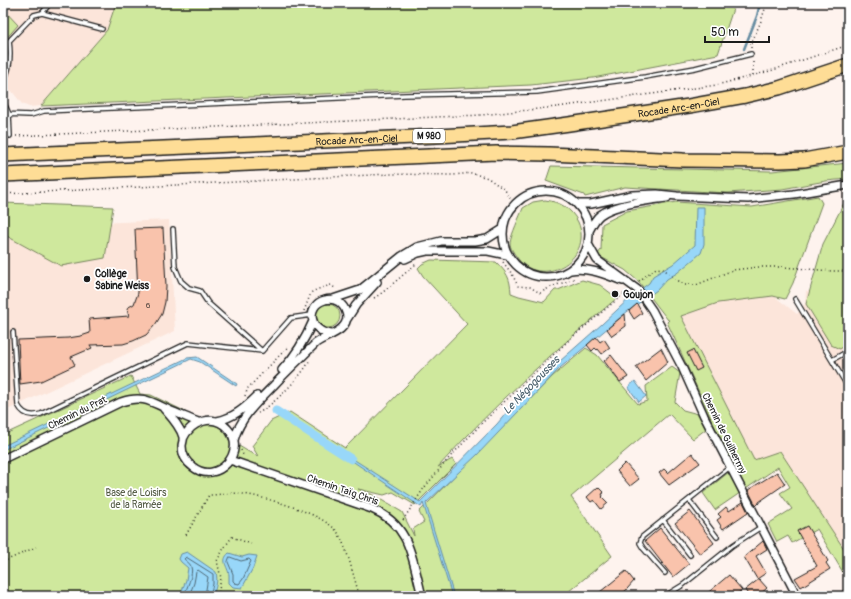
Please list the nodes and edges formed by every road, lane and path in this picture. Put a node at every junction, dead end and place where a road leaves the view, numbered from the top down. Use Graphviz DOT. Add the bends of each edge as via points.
graph roads {
  1 [pos="48,3"];
  2 [pos="767,3"];
  3 [pos="42,13"];
  4 [pos="102,30"];
  5 [pos="848,45"];
  6 [pos="751,54"];
  7 [pos="848,65"];
  8 [pos="753,75"];
  9 [pos="3,82"];
  10 [pos="3,101"];
  11 [pos="3,114"];
  12 [pos="10,114"];
  13 [pos="10,136"];
  14 [pos="848,152"];
  15 [pos="3,155"];
  16 [pos="3,175"];
  17 [pos="848,185"];
  18 [pos="3,194"];
  19 [pos="677,196"];
  20 [pos="577,204"];
  21 [pos="514,205"];
  22 [pos="174,229"];
  23 [pos="503,229"];
  24 [pos="589,231"];
  25 [pos="588,244"];
  26 [pos="507,255"];
  27 [pos="419,259"];
  28 [pos="499,259"];
  29 [pos="572,270"];
  30 [pos="848,271"];
  31 [pos="576,277"];
  32 [pos="329,285"];
  33 [pos="633,287"];
  34 [pos="622,289"];
  35 [pos="372,298"];
  36 [pos="333,299"];
  37 [pos="795,299"];
  38 [pos="303,316"];
  39 [pos="312,318"];
  40 [pos="347,319"];
  41 [pos="13,332"];
  42 [pos="332,334"];
  43 [pos="292,346"];
  44 [pos="262,351"];
  45 [pos="848,351"];
  46 [pos="311,357"];
  47 [pos="832,360"];
  48 [pos="847,384"];
  49 [pos="244,398"];
  50 [pos="258,398"];
  51 [pos="162,407"];
  52 [pos="256,414"];
  53 [pos="217,421"];
  54 [pos="198,422"];
  55 [pos="183,439"];
  56 [pos="234,440"];
  57 [pos="240,447"];
  58 [pos="242,452"];
  59 [pos="3,459"];
  60 [pos="230,460"];
  61 [pos="730,467"];
  62 [pos="689,500"];
  63 [pos="402,520"];
  64 [pos="664,520"];
  65 [pos="761,527"];
  66 [pos="186,535"];
  67 [pos="717,537"];
  68 [pos="251,544"];
  69 [pos="36,547"];
  70 [pos="690,555"];
  71 [pos="3,562"];
  72 [pos="665,573"];
  73 [pos="848,588"];
  74 [pos="359,594"];
  75 [pos="218,596"];
  76 [pos="422,596"];
  77 [pos="664,596"];
  78 [pos="797,596"];
  79 [pos="836,596"];
  1 -- 3 [label="lane"];
  2 -- 6 [label="path" via="751,44"];
  3 -- 4 [label="lane"];
  3 -- 9 [label="lane" via="34,15 9,41 11,55"];
  5 -- 8 [label="path"];
  6 -- 8 [label="path"];
  6 -- 12 [label="lane" via="645,77 537,92 412,95"];
  7 -- 15 [label="highway, Rocade Arc-en-Ciel / M 980" via="779,88 745,96 512,132"];
  8 -- 13 [label="path" via="717,85 481,115"];
  10 -- 12 [label="lane"];
  11 -- 12 [label="lane"];
  12 -- 13 [label="lane"];
  14 -- 16 [label="highway, Rocade Arc-en-Ciel / M 980" via="804,160 780,161 488,154"];
  17 -- 19 [label="street" via="748,199"];
  18 -- 21 [label="path" via="471,173 488,178 505,190"];
  19 -- 20 [label="street" via="632,195 591,204"];
  19 -- 24 [label="street" via="640,202 606,212 597,218"];
  20 -- 21 [label="street" via="562,194 545,191 534,193"];
  20 -- 24 [label="street" via="587,221"];
  21 -- 23 [label="street" via="506,216"];
  22 -- 44 [label="lane" via="175,267 181,281 189,288 200,291 208,303"];
  23 -- 26 [label="street"];
  23 -- 36 [label="street" via="483,240 441,241 417,247 360,290"];
  24 -- 25 [label="street"];
  25 -- 29 [label="street" via="585,254"];
  25 -- 33 [label="street, Chemin de Guilhermy" via="597,260"];
  26 -- 29 [label="street" via="522,271 536,277 552,278"];
  26 -- 40 [label="street" via="488,251 418,253 401,262 374,284"];
  27 -- 35 [label="path" via="382,293"];
  28 -- 31 [label="path" via="518,286 530,287 541,293 548,287"];
  29 -- 33 [label="street" via="581,268"];
  30 -- 33 [label="path" via="759,267 733,270 696,285 685,285 664,269 656,268"];
  32 -- 38 [label="path" via="310,293"];
  33 -- 61 [label="street, Chemin de Guilhermy" via="652,310"];
  34 -- 63 [label="path" via="627,291 569,340 482,423 424,488"];
  36 -- 39 [label="street" via="316,304"];
  36 -- 40 [label="street" via="344,306"];
  37 -- 47 [label="lane"];
  38 -- 39 [label="lane"];
  38 -- 44 [label="lane" via="291,318"];
  39 -- 42 [label="street" via="320,331"];
  39 -- 50 [label="street" via="307,336 294,356"];
  40 -- 42 [label="street" via="342,329"];
  41 -- 44 [label="lane" via="18,405 21,411 35,416 188,343"];
  42 -- 50 [label="street" via="316,343"];
  43 -- 49 [label="path" via="248,388"];
  45 -- 47 [label="lane"];
  46 -- 52 [label="path" via="304,371 267,409"];
  47 -- 48 [label="lane"];
  50 -- 53 [label="street" via="231,417"];
  50 -- 56 [label="street" via="242,420"];
  51 -- 54 [label="street, Chemin du Prat"];
  51 -- 55 [label="street, Chemin du Prat" via="177,425"];
  51 -- 59 [label="street, Chemin du Prat" via="147,399 130,399"];
  53 -- 54 [label="street"];
  53 -- 56 [label="street" via="228,429"];
  54 -- 55 [label="street" via="189,429"];
  55 -- 60 [label="street" via="184,455 188,462 201,472 218,471"];
  56 -- 60 [label="street" via="235,447"];
  57 -- 58 [label="path"];
  60 -- 76 [label="street, Chemin Taïg Chris" via="385,515 404,534"];
  61 -- 62 [label="lane"];
  61 -- 65 [label="street, Chemin de Guilhermy"];
  62 -- 64 [label="lane"];
  62 -- 67 [label="lane"];
  64 -- 70 [label="lane"];
  64 -- 72 [label="lane" via="642,537 640,543"];
  65 -- 77 [label="lane" via="733,545 683,585"];
  65 -- 78 [label="street, Chemin de Guilhermy"];
  66 -- 74 [label="path" via="209,495 241,493 289,505 323,520 338,532"];
  68 -- 75 [label="path" via="232,537 224,548 217,561 221,578"];
  69 -- 71 [label="path"];
  73 -- 79 [label="path"];
}
